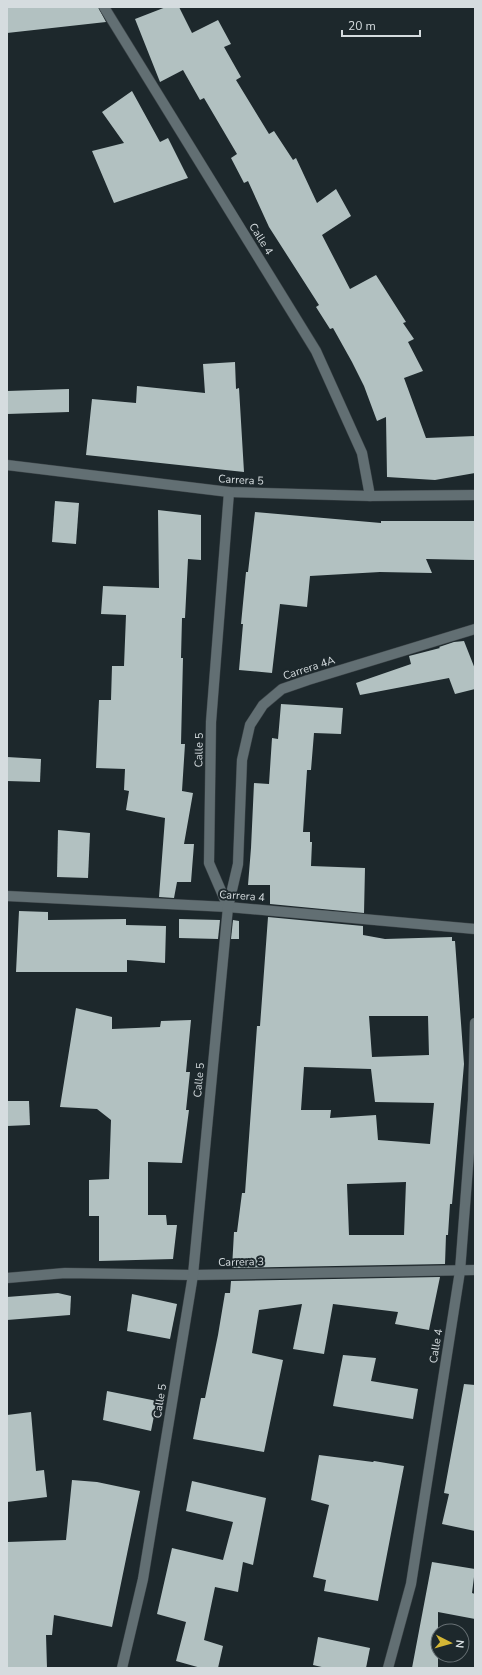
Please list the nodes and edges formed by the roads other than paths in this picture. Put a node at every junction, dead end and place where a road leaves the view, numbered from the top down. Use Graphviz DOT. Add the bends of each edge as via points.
graph roads {
  1 [pos="104,7"];
  2 [pos="7,465"];
  3 [pos="229,492"];
  4 [pos="475,495"];
  5 [pos="370,496"];
  6 [pos="475,628"];
  7 [pos="7,896"];
  8 [pos="228,907"];
  9 [pos="475,929"];
  10 [pos="475,1023"];
  11 [pos="475,1270"];
  12 [pos="460,1271"];
  13 [pos="193,1275"];
  14 [pos="7,1278"];
  15 [pos="122,1668"];
  16 [pos="388,1668"];
  1 -- 5 [label="street, Calle 4" via="316,351 362,453"];
  2 -- 3 [label="street, Carrera 5"];
  3 -- 5 [label="street, Carrera 5"];
  3 -- 8 [label="street, Calle 5" via="212,722 209,863"];
  4 -- 5 [label="street, Carrera 5"];
  6 -- 8 [label="street, Carrera 4A" via="282,689 263,705 250,725 242,760 238,864"];
  7 -- 8 [label="street, Carrera 4"];
  8 -- 9 [label="street, Carrera 4"];
  8 -- 13 [label="street, Calle 5"];
  10 -- 12 [label="street, Calle 4" via="473,1100"];
  11 -- 12 [label="street, Carrera 3"];
  12 -- 13 [label="street, Carrera 3"];
  12 -- 16 [label="street, Calle 4" via="411,1584"];
  13 -- 14 [label="street, Carrera 3" via="65,1273"];
  13 -- 15 [label="street, Calle 5" via="143,1579"];
}
